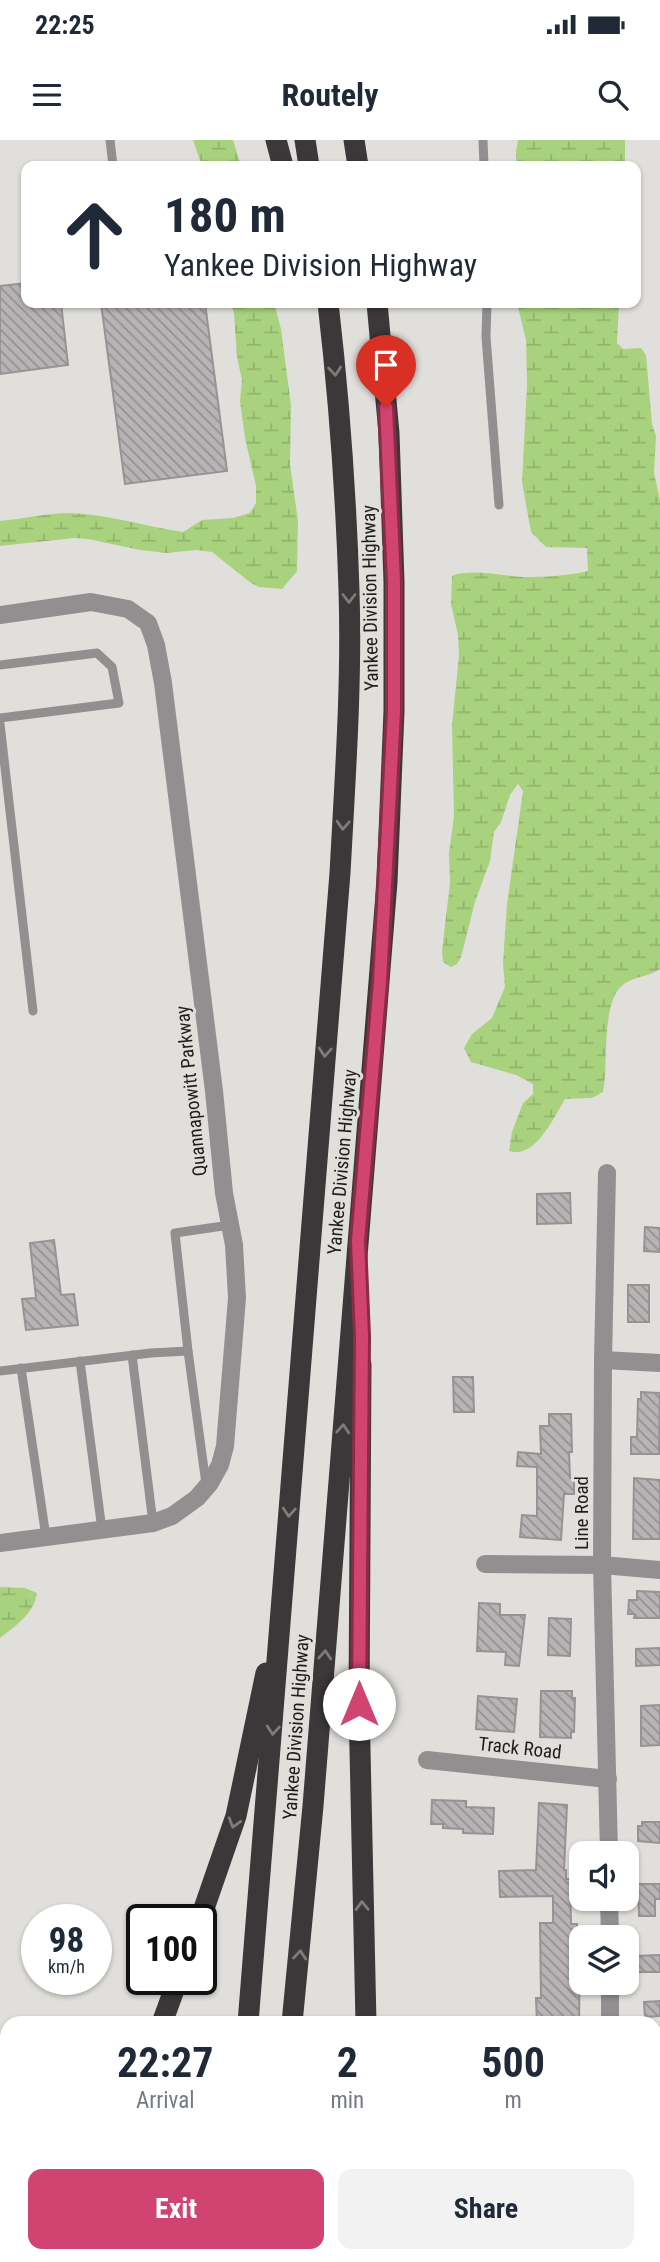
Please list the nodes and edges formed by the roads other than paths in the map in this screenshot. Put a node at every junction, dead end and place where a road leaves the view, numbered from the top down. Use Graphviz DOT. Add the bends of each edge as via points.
graph roads {
  1 [pos="110,140"];
  2 [pos="276,140"];
  3 [pos="305,140"];
  4 [pos="354,140"];
  5 [pos="365,140"];
  6 [pos="483,140"];
  7 [pos="112,161"];
  8 [pos="282,161"];
  9 [pos="308,161"];
  10 [pos="357,161"];
  11 [pos="364,161"];
  12 [pos="484,161"];
  13 [pos="323,308"];
  14 [pos="329,308"];
  15 [pos="377,308"];
  16 [pos="487,308"];
  17 [pos="332,340"];
  18 [pos="499,506"];
  19 [pos="0,615"];
  20 [pos="0,665"];
  21 [pos="0,721"];
  22 [pos="33,1012"];
  23 [pos="607,1172"];
  24 [pos="230,1225"];
  25 [pos="358,1241"];
  26 [pos="188,1351"];
  27 [pos="132,1355"];
  28 [pos="603,1360"];
  29 [pos="80,1361"];
  30 [pos="660,1363"];
  31 [pos="21,1368"];
  32 [pos="0,1371"];
  33 [pos="207,1487"];
  34 [pos="153,1523"];
  35 [pos="102,1530"];
  36 [pos="46,1537"];
  37 [pos="0,1543"];
  38 [pos="485,1563"];
  39 [pos="602,1565"];
  40 [pos="660,1570"];
  41 [pos="283,1589"];
  42 [pos="427,1760"];
  43 [pos="608,1779"];
  44 [pos="609,1841"];
  45 [pos="206,1904"];
  46 [pos="172,1995"];
  47 [pos="610,1995"];
  48 [pos="165,2016"];
  49 [pos="249,2016"];
  50 [pos="293,2016"];
  51 [pos="366,2016"];
  52 [pos="610,2016"];
  1 -- 7 [label="lane"];
  2 -- 8 [label="highway"];
  3 -- 9 [label="highway"];
  4 -- 10 [label="highway"];
  5 -- 11 [label="highway"];
  6 -- 12 [label="lane"];
  13 -- 17 [label="highway"];
  14 -- 17 [label="highway, Yankee Division Highway"];
  15 -- 25 [label="highway, Yankee Division Highway" via="389,433 394,711 379,995"];
  16 -- 18 [label="lane"];
  17 -- 41 [label="highway, Yankee Division Highway, one-way" via="349,592 348,727"];
  19 -- 24 [label="street, Quannapowitt Parkway" via="91,602 128,609 148,623 171,735"];
  20 -- 21 [label="lane" via="97,653 112,667 119,702"];
  21 -- 22 [label="lane"];
  23 -- 28 [label="street, Line Road"];
  24 -- 26 [label="lane" via="175,1233"];
  24 -- 33 [label="street, Quannapowitt Parkway" via="237,1298 233,1359 225,1446"];
  50 -- 25 [label="highway, Yankee Division Highway, one-way"];
  51 -- 25 [label="highway, one-way" via="359,1704 362,1336"];
  26 -- 27 [label="lane"];
  26 -- 33 [label="lane"];
  27 -- 29 [label="lane"];
  27 -- 34 [label="lane"];
  28 -- 30 [label="street"];
  28 -- 39 [label="street, Line Road"];
  29 -- 31 [label="lane"];
  29 -- 35 [label="lane"];
  31 -- 32 [label="lane"];
  31 -- 36 [label="lane"];
  33 -- 34 [label="street, Quannapowitt Parkway" via="181,1511"];
  34 -- 35 [label="street, Quannapowitt Parkway"];
  35 -- 36 [label="street, Quannapowitt Parkway"];
  36 -- 37 [label="street, Quannapowitt Parkway"];
  38 -- 39 [label="street"];
  39 -- 40 [label="street"];
  39 -- 43 [label="street, Line Road"];
  41 -- 45 [label="highway, one-way" via="236,1816"];
  41 -- 49 [label="highway, Yankee Division Highway, one-way"];
  42 -- 43 [label="street, Track Road"];
  43 -- 44 [label="street, Line Road"];
  46 -- 48 [label="highway"];
  47 -- 52 [label="street"];
}
